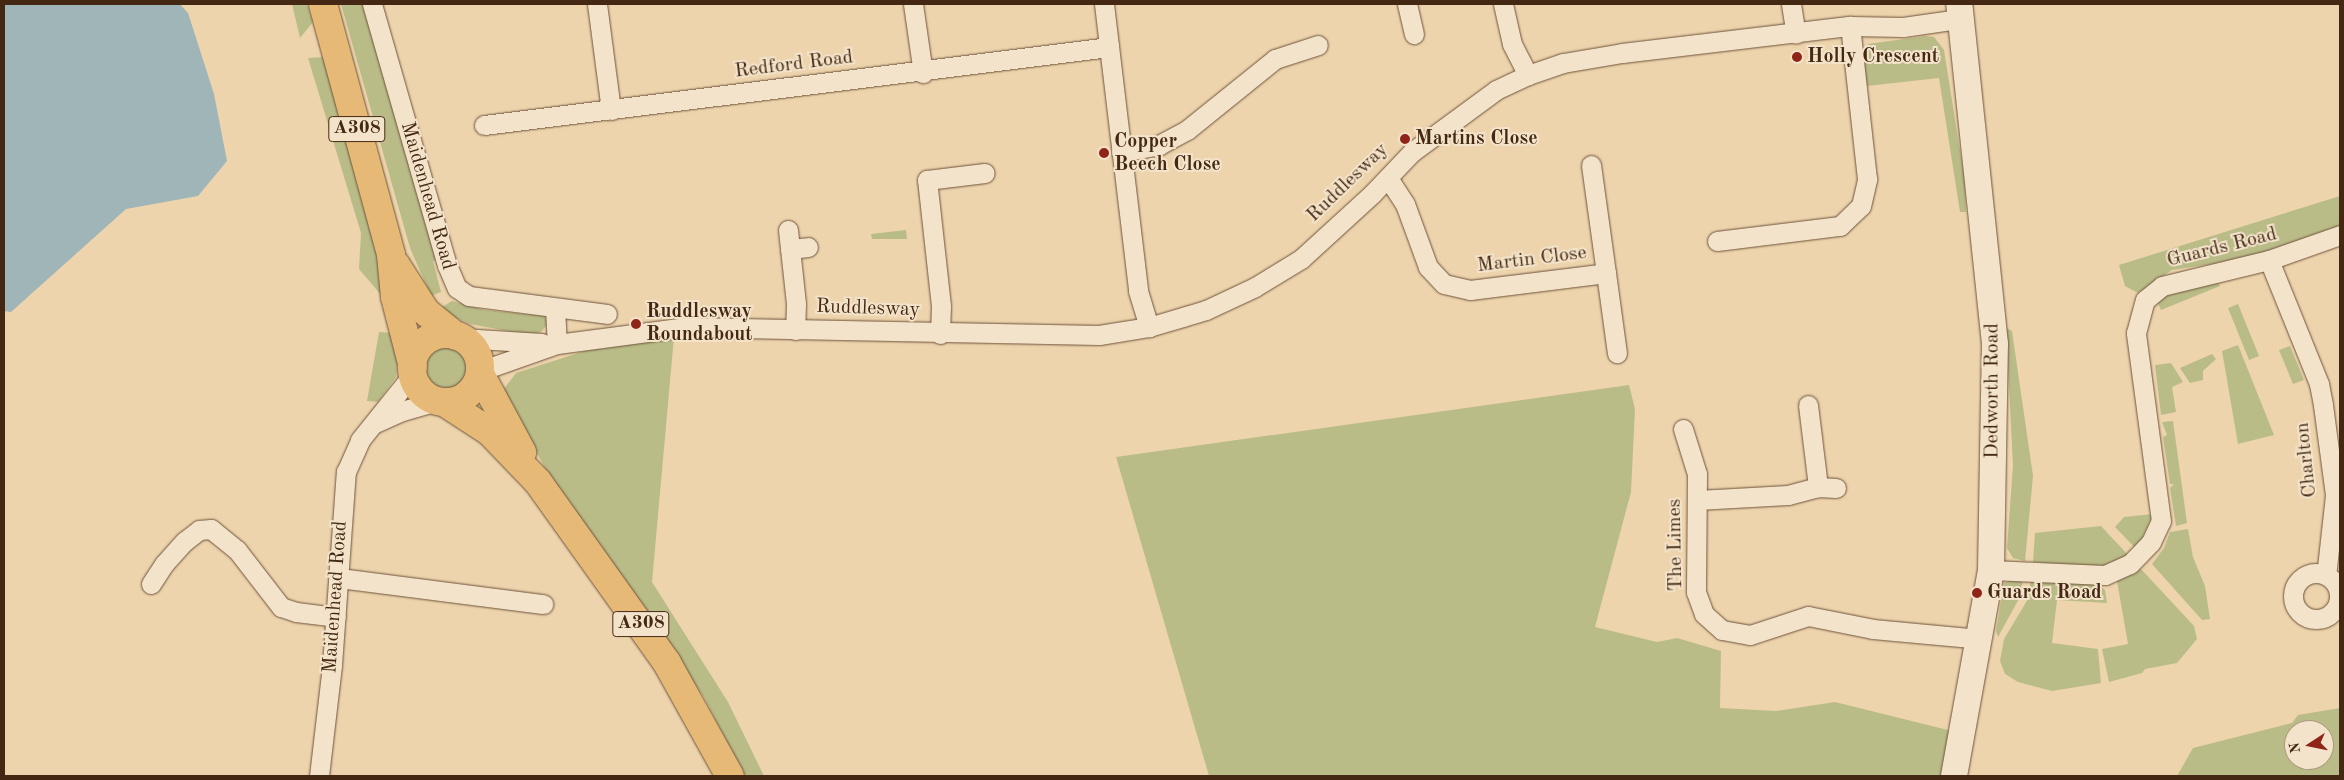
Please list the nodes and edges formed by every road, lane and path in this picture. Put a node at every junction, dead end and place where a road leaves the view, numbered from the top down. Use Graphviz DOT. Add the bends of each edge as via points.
graph roads {
  1 [pos="323,4"];
  2 [pos="372,4"];
  3 [pos="597,4"];
  4 [pos="914,4"];
  5 [pos="1104,4"];
  6 [pos="1407,4"];
  7 [pos="1503,4"];
  8 [pos="1791,4"];
  9 [pos="1959,12"];
  10 [pos="1850,26"];
  11 [pos="1414,34"];
  12 [pos="1796,34"];
  13 [pos="1109,47"];
  14 [pos="1312,51"];
  15 [pos="923,73"];
  16 [pos="1528,75"];
  17 [pos="611,110"];
  18 [pos="484,125"];
  19 [pos="1121,152"];
  20 [pos="985,173"];
  21 [pos="1588,176"];
  22 [pos="1388,178"];
  23 [pos="2340,234"];
  24 [pos="1726,235"];
  25 [pos="795,242"];
  26 [pos="390,255"];
  27 [pos="2269,260"];
  28 [pos="1606,273"];
  29 [pos="555,308"];
  30 [pos="607,314"];
  31 [pos="1150,327"];
  32 [pos="795,330"];
  33 [pos="940,334"];
  34 [pos="458,337"];
  35 [pos="557,344"];
  36 [pos="1618,353"];
  37 [pos="413,371"];
  38 [pos="480,373"];
  39 [pos="441,402"];
  40 [pos="1808,405"];
  41 [pos="372,424"];
  42 [pos="1683,429"];
  43 [pos="538,482"];
  44 [pos="1697,500"];
  45 [pos="1991,570"];
  46 [pos="2326,576"];
  47 [pos="338,578"];
  48 [pos="151,584"];
  49 [pos="543,604"];
  50 [pos="336,616"];
  51 [pos="1980,639"];
  52 [pos="319,776"];
  53 [pos="730,776"];
  54 [pos="1954,776"];
  1 -- 26 [label="main road, A308"];
  2 -- 29 [label="street, Maidenhead Road" via="446,265 457,288 470,296"];
  3 -- 17 [label="street"];
  4 -- 15 [label="street"];
  5 -- 13 [label="street"];
  6 -- 11 [label="street"];
  7 -- 16 [label="street" via="1512,44"];
  8 -- 12 [label="street"];
  9 -- 10 [label="street, Ruddlesway" via="1903,26"];
  9 -- 45 [label="main road, Dedworth Road" via="1995,344"];
  10 -- 12 [label="street, Ruddlesway"];
  10 -- 24 [label="street" via="1867,179 1861,206 1840,226"];
  12 -- 16 [label="street, Ruddlesway" via="1622,53 1562,63"];
  13 -- 15 [label="street, Redford Road"];
  13 -- 19 [label="street"];
  14 -- 19 [label="street" via="1275,59 1187,130 1159,146"];
  15 -- 17 [label="street, Redford Road"];
  16 -- 22 [label="street, Ruddlesway" via="1496,90 1443,127 1412,152"];
  17 -- 18 [label="street, Redford Road"];
  19 -- 31 [label="street" via="1138,291"];
  20 -- 33 [label="street, Ruddlesway" via="927,180 924,232 941,306"];
  21 -- 28 [label="street"];
  22 -- 28 [label="street, Martin Close" via="1405,204 1428,267 1444,284 1470,290"];
  22 -- 31 [label="street, Ruddlesway" via="1301,259 1255,288 1206,310"];
  23 -- 27 [label="street, Guards Road"];
  25 -- 32 [label="street, Ruddlesway"];
  26 -- 34 [label="main road, A308" via="418,302 434,320"];
  26 -- 37 [label="main road, A308" via="395,297"];
  27 -- 45 [label="street, Guards Road" via="2162,286 2145,300 2136,333 2161,521 2151,542 2130,564 2106,575"];
  27 -- 46 [label="street, Charlton" via="2319,384 2323,405 2335,495"];
  28 -- 36 [label="street, Martin Close"];
  29 -- 30 [label="street, Maidenhead Road"];
  29 -- 35 [label="street"];
  31 -- 33 [label="street, Ruddlesway" via="1099,335"];
  32 -- 33 [label="street, Ruddlesway"];
  32 -- 35 [label="street, Ruddlesway" via="687,327"];
  34 -- 35 [label="street, Ruddlesway"];
  34 -- 37 [label="main road" via="438,336 427,341 415,355"];
  34 -- 38 [label="main road" via="476,352"];
  35 -- 38 [label="street, Ruddlesway"];
  37 -- 39 [label="main road" via="421,391"];
  37 -- 41 [label="street, Maidenhead Road"];
  38 -- 39 [label="main road" via="466,396"];
  38 -- 43 [label="main road, A308"];
  39 -- 41 [label="street" via="402,411"];
  39 -- 43 [label="main road, A308" via="490,432"];
  40 -- 44 [label="street" via="1827,487 1788,496"];
  41 -- 47 [label="street, Maidenhead Road" via="360,440 346,472"];
  42 -- 44 [label="street, The Limes" via="1697,474"];
  43 -- 53 [label="main road, A308" via="666,663"];
  44 -- 51 [label="street, The Limes" via="1696,592 1704,614 1722,630 1750,635 1808,616 1873,629"];
  45 -- 51 [label="main road, Dedworth Road"];
  47 -- 49 [label="street"];
  47 -- 50 [label="street, Maidenhead Road"];
  48 -- 50 [label="street" via="184,541 199,530 211,529 237,550 281,607 296,612"];
  50 -- 52 [label="street, Maidenhead Road"];
  51 -- 54 [label="main road, Dedworth Road"];
}
